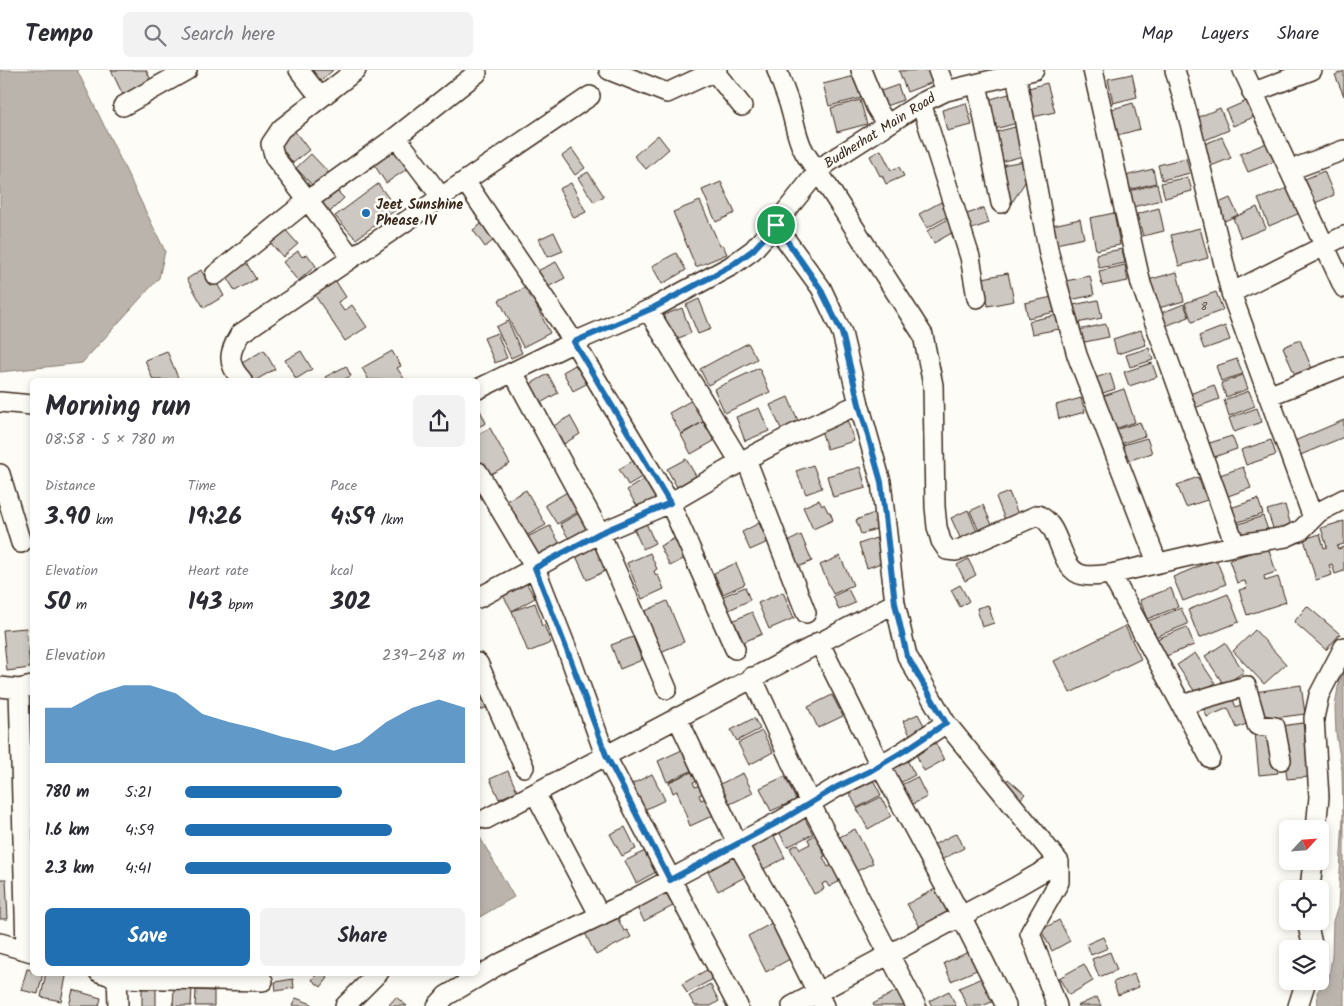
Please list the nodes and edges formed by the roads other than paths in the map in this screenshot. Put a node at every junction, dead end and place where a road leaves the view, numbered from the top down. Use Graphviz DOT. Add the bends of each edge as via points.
graph roads {
  1 [pos="187,70"];
  2 [pos="298,70"];
  3 [pos="356,70"];
  4 [pos="609,70"];
  5 [pos="715,70"];
  6 [pos="777,70"];
  7 [pos="861,70"];
  8 [pos="938,70"];
  9 [pos="952,70"];
  10 [pos="1093,70"];
  11 [pos="1175,70"];
  12 [pos="1243,70"];
  13 [pos="1312,70"];
  14 [pos="1028,71"];
  15 [pos="477,73"];
  16 [pos="977,84"];
  17 [pos="952,90"];
  18 [pos="1252,93"];
  19 [pos="590,96"];
  20 [pos="320,97"];
  21 [pos="921,103"];
  22 [pos="123,106"];
  23 [pos="742,106"];
  24 [pos="887,124"];
  25 [pos="396,137"];
  26 [pos="1344,150"];
  27 [pos="1290,170"];
  28 [pos="818,171"];
  29 [pos="465,181"];
  30 [pos="442,198"];
  31 [pos="307,201"];
  32 [pos="1001,203"];
  33 [pos="780,219"];
  34 [pos="1344,236"];
  35 [pos="1325,245"];
  36 [pos="352,258"];
  37 [pos="215,275"];
  38 [pos="1344,288"];
  39 [pos="1231,293"];
  40 [pos="977,298"];
  41 [pos="648,310"];
  42 [pos="574,342"];
  43 [pos="1344,366"];
  44 [pos="512,372"];
  45 [pos="234,378"];
  46 [pos="480,388"];
  47 [pos="1268,396"];
  48 [pos="0,402"];
  49 [pos="859,404"];
  50 [pos="30,405"];
  51 [pos="743,461"];
  52 [pos="0,474"];
  53 [pos="480,475"];
  54 [pos="1344,499"];
  55 [pos="670,503"];
  56 [pos="1313,518"];
  57 [pos="600,533"];
  58 [pos="21,543"];
  59 [pos="1235,545"];
  60 [pos="1156,563"];
  61 [pos="535,568"];
  62 [pos="1111,574"];
  63 [pos="480,597"];
  64 [pos="895,603"];
  65 [pos="806,613"];
  66 [pos="819,642"];
  67 [pos="1344,647"];
  68 [pos="735,649"];
  69 [pos="480,668"];
  70 [pos="752,678"];
  71 [pos="0,687"];
  72 [pos="26,687"];
  73 [pos="667,689"];
  74 [pos="1182,706"];
  75 [pos="678,717"];
  76 [pos="946,723"];
  77 [pos="606,755"];
  78 [pos="1210,758"];
  79 [pos="1281,760"];
  80 [pos="880,765"];
  81 [pos="524,767"];
  82 [pos="536,793"];
  83 [pos="810,803"];
  84 [pos="486,819"];
  85 [pos="1317,820"];
  86 [pos="737,843"];
  87 [pos="1059,862"];
  88 [pos="670,880"];
  89 [pos="600,916"];
  90 [pos="961,916"];
  91 [pos="0,943"];
  92 [pos="29,951"];
  93 [pos="890,954"];
  94 [pos="111,976"];
  95 [pos="182,976"];
  96 [pos="375,976"];
  97 [pos="218,977"];
  98 [pos="263,981"];
  99 [pos="1302,990"];
  100 [pos="820,1000"];
  101 [pos="446,1003"];
  102 [pos="118,1006"];
  103 [pos="345,1006"];
  104 [pos="738,1006"];
  105 [pos="792,1006"];
  106 [pos="916,1006"];
  107 [pos="1006,1006"];
  108 [pos="1058,1006"];
  109 [pos="1298,1006"];
  1 -- 22 [label="street"];
  2 -- 20 [label="street"];
  3 -- 20 [label="street"];
  4 -- 5 [label="street" via="667,93"];
  5 -- 23 [label="street"];
  6 -- 28 [label="street" via="798,142"];
  7 -- 24 [label="street" via="876,107"];
  8 -- 17 [label="street, Budherhat Main Road"];
  9 -- 17 [label="street"];
  10 -- 59 [label="street" via="1140,284"];
  11 -- 39 [label="street"];
  12 -- 18 [label="street"];
  13 -- 18 [label="street"];
  14 -- 16 [label="street, Budherhat Main Road"];
  14 -- 60 [label="street" via="1049,254 1077,355"];
  15 -- 25 [label="street"];
  16 -- 17 [label="street, Budherhat Main Road"];
  16 -- 32 [label="street"];
  17 -- 21 [label="street, Budherhat Main Road"];
  18 -- 27 [label="street"];
  19 -- 29 [label="street"];
  20 -- 31 [label="street" via="281,129 271,144 275,158"];
  21 -- 24 [label="street, Budherhat Main Road"];
  21 -- 40 [label="street" via="970,258"];
  24 -- 28 [label="street, Budherhat Main Road"];
  25 -- 30 [label="street"];
  25 -- 31 [label="street"];
  26 -- 27 [label="street"];
  27 -- 35 [label="street"];
  28 -- 33 [label="street, Budherhat Main Road"];
  28 -- 62 [label="street" via="924,335 933,386 934,507 937,527 947,550 956,551 1038,515 1053,527 1072,570 1082,575"];
  29 -- 30 [label="street"];
  29 -- 42 [label="street"];
  30 -- 36 [label="street"];
  31 -- 36 [label="street"];
  31 -- 37 [label="street"];
  33 -- 41 [label="street, Budherhat Main Road" via="753,250 731,266"];
  33 -- 49 [label="street" via="842,333"];
  34 -- 35 [label="street"];
  35 -- 38 [label="street"];
  35 -- 39 [label="street"];
  36 -- 45 [label="street" via="240,334 232,347 230,362"];
  39 -- 47 [label="street"];
  41 -- 42 [label="street, Budherhat Main Road"];
  41 -- 51 [label="street"];
  42 -- 44 [label="street, Budherhat Main Road"];
  42 -- 55 [label="street"];
  43 -- 47 [label="street"];
  44 -- 46 [label="street, Budherhat Main Road"];
  44 -- 57 [label="street"];
  47 -- 56 [label="street"];
  48 -- 50 [label="street"];
  49 -- 51 [label="street"];
  49 -- 64 [label="street" via="881,482"];
  51 -- 55 [label="street"];
  51 -- 65 [label="street"];
  52 -- 58 [label="street"];
  53 -- 61 [label="street"];
  54 -- 56 [label="street"];
  55 -- 57 [label="street"];
  55 -- 68 [label="street"];
  56 -- 59 [label="street" via="1286,538"];
  57 -- 61 [label="street"];
  57 -- 73 [label="street"];
  59 -- 60 [label="street"];
  60 -- 62 [label="street"];
  61 -- 63 [label="street"];
  61 -- 77 [label="street"];
  62 -- 74 [label="street"];
  64 -- 66 [label="street"];
  64 -- 76 [label="street" via="907,656"];
  66 -- 70 [label="street"];
  66 -- 80 [label="street"];
  67 -- 85 [label="street" via="1320,695 1314,718 1319,798"];
  69 -- 81 [label="street"];
  70 -- 75 [label="street"];
  70 -- 83 [label="street"];
  71 -- 72 [label="street"];
  72 -- 92 [label="street"];
  74 -- 78 [label="street"];
  74 -- 79 [label="street" via="1246,686 1257,725 1275,727"];
  75 -- 77 [label="street"];
  75 -- 86 [label="street"];
  76 -- 80 [label="street"];
  76 -- 87 [label="street"];
  77 -- 82 [label="street"];
  77 -- 88 [label="street"];
  80 -- 83 [label="street"];
  80 -- 90 [label="street"];
  82 -- 84 [label="street"];
  82 -- 89 [label="street"];
  83 -- 86 [label="street"];
  83 -- 93 [label="street"];
  86 -- 88 [label="street"];
  86 -- 100 [label="street" via="778,914"];
  87 -- 90 [label="street"];
  87 -- 108 [label="street" via="1059,882 1030,934"];
  88 -- 89 [label="street"];
  88 -- 104 [label="street"];
  89 -- 101 [label="street" via="503,962"];
  90 -- 93 [label="street"];
  90 -- 107 [label="street"];
  91 -- 92 [label="street"];
  93 -- 100 [label="street"];
  93 -- 106 [label="street"];
  94 -- 102 [label="street"];
  95 -- 97 [label="street"];
  96 -- 103 [label="street"];
  97 -- 98 [label="street"];
  99 -- 109 [label="street"];
  100 -- 105 [label="street"];
}
